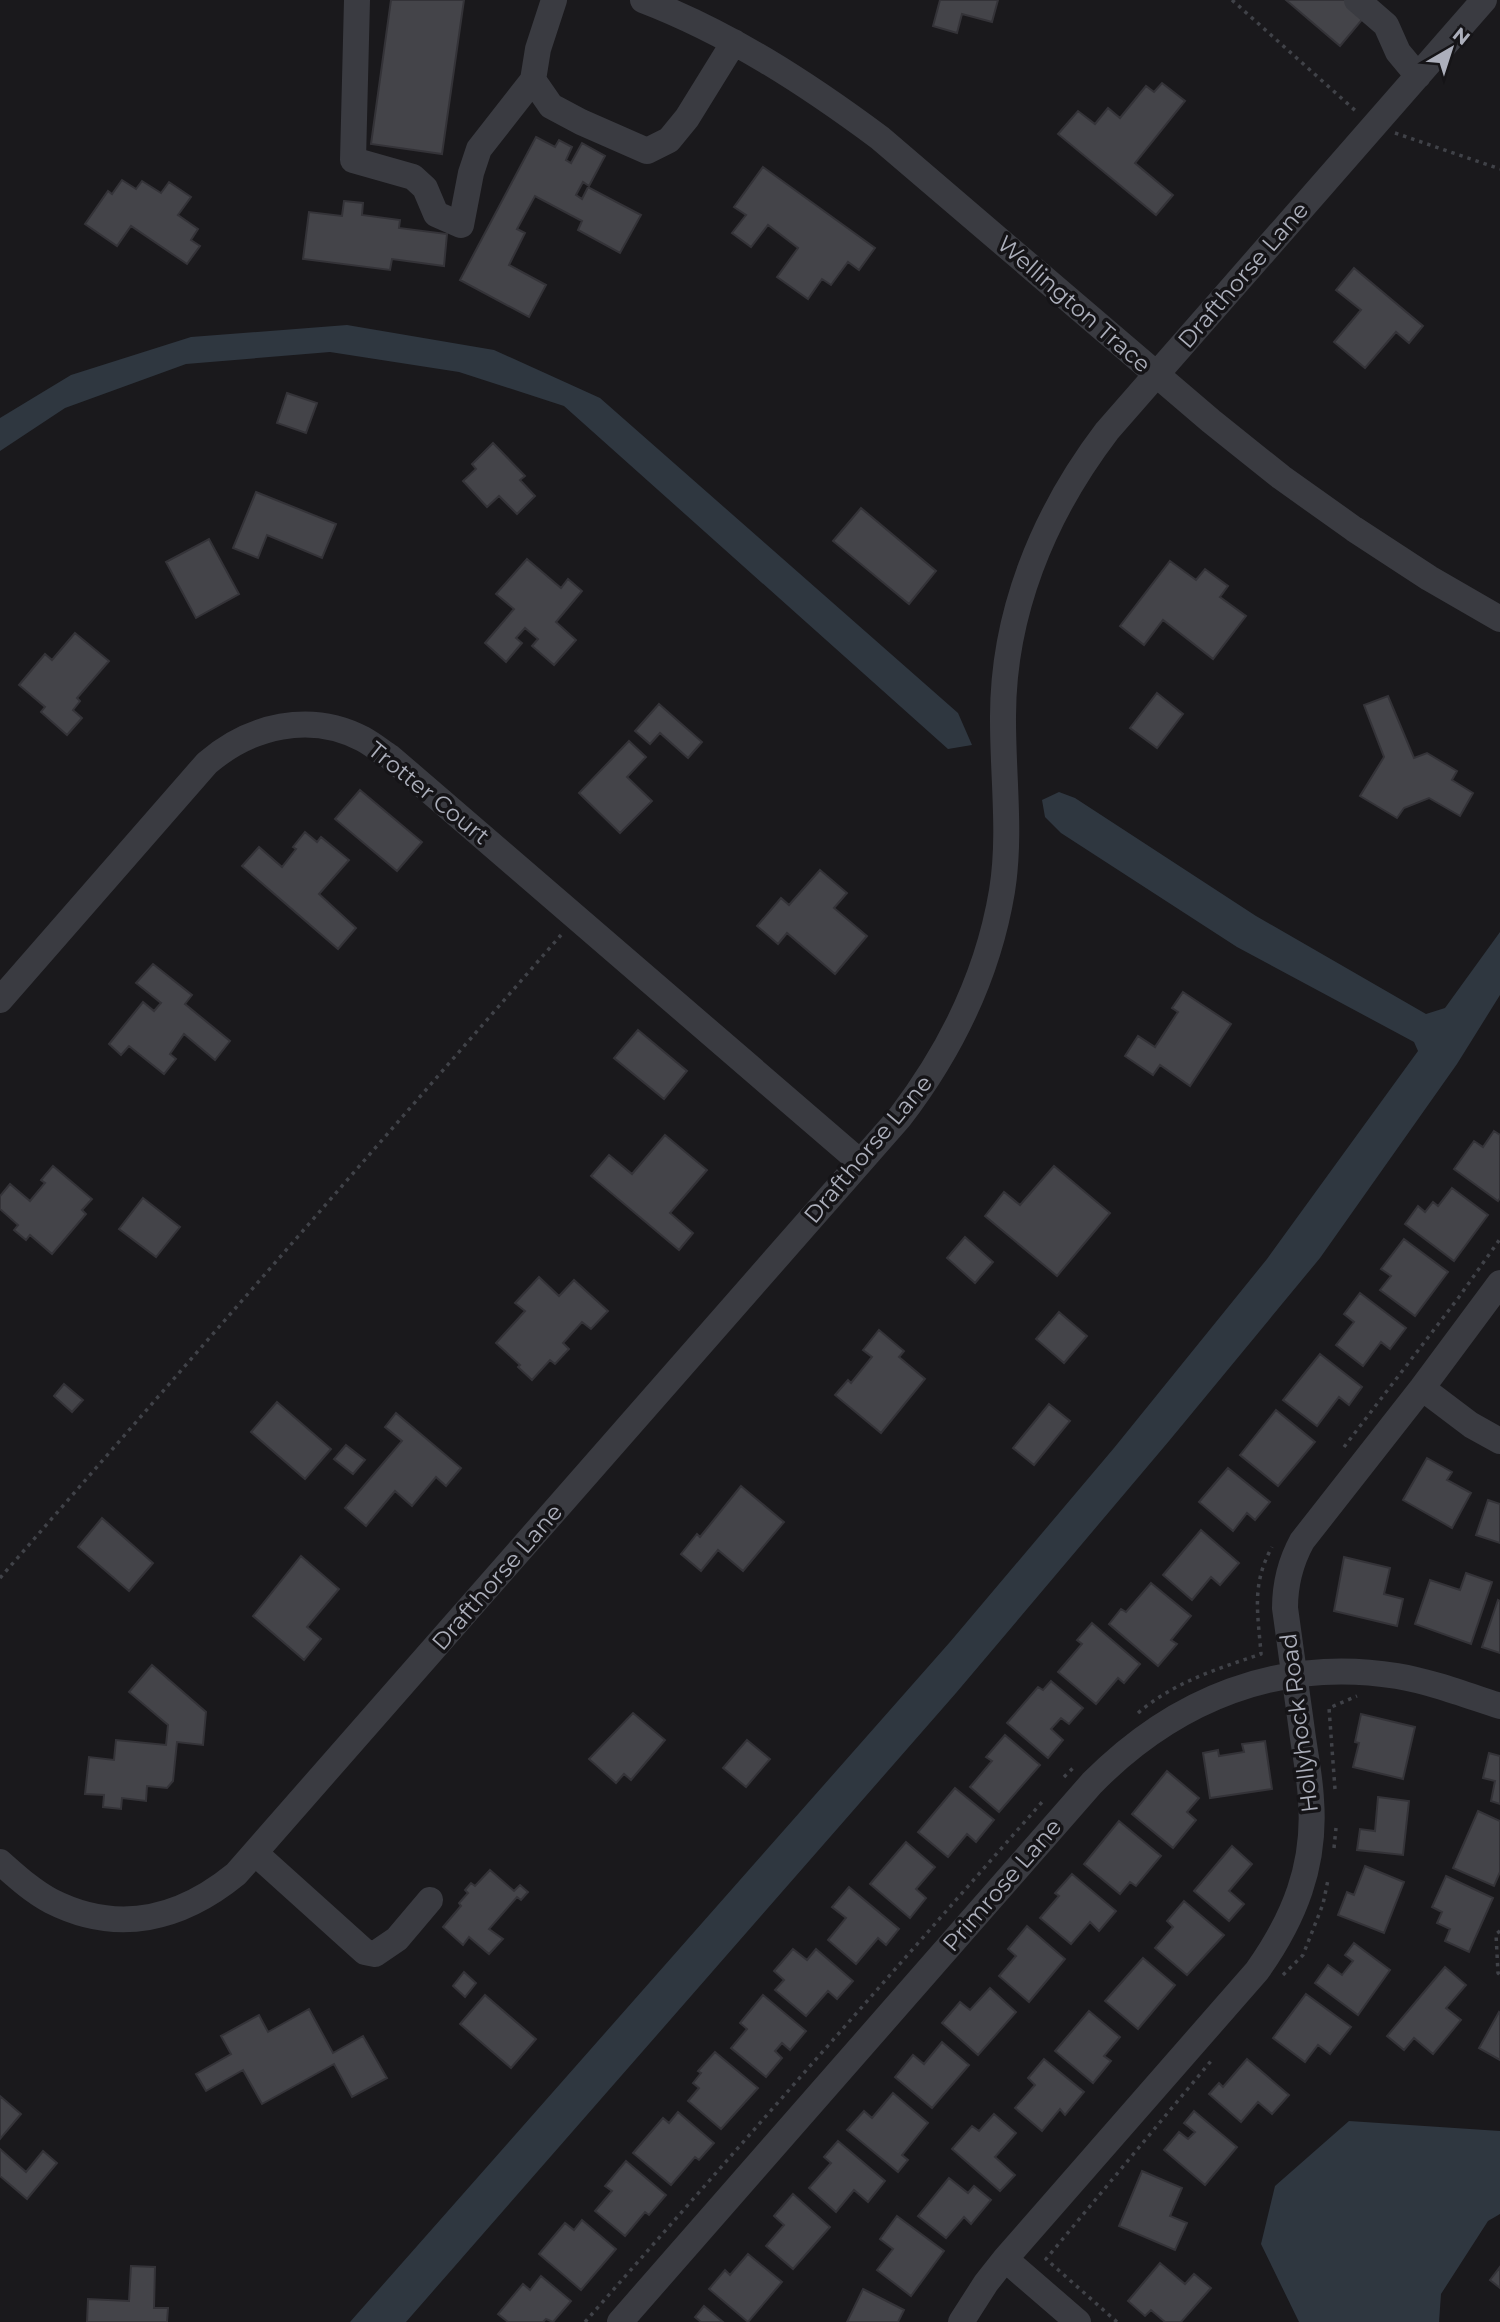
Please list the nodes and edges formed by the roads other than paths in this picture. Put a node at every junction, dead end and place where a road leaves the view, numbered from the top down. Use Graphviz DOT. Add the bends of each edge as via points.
graph roads {
  1 [pos="357,0"];
  2 [pos="554,0"];
  3 [pos="643,0"];
  4 [pos="1357,0"];
  5 [pos="1484,0"];
  6 [pos="734,42"];
  7 [pos="1418,76"];
  8 [pos="533,80"];
  9 [pos="1156,374"];
  10 [pos="1500,618"];
  11 [pos="0,1000"];
  12 [pos="860,1162"];
  13 [pos="1500,1283"];
  14 [pos="1422,1388"];
  15 [pos="1500,1441"];
  16 [pos="1294,1675"];
  17 [pos="1500,1706"];
  18 [pos="255,1853"];
  19 [pos="0,1862"];
  20 [pos="430,1900"];
  21 [pos="1005,2259"];
  22 [pos="620,2322"];
  23 [pos="961,2322"];
  24 [pos="1078,2322"];
  1 -- 8 [label="street" via="353,159 413,177 425,188 436,214 461,225 479,149"];
  2 -- 8 [label="street"];
  3 -- 6 [label="street, Wellington Trace"];
  4 -- 7 [label="street" via="1386,25 1398,52"];
  5 -- 7 [label="street, Drafthorse Lane"];
  6 -- 8 [label="street" via="687,118 669,140 647,151 551,106"];
  6 -- 9 [label="street, Wellington Trace" via="828,99 880,138"];
  7 -- 9 [label="street, Drafthorse Lane"];
  9 -- 10 [label="street, Wellington Trace" via="1345,523"];
  9 -- 12 [label="street, Drafthorse Lane" via="1086,459 1037,550 1006,665 1007,837 996,923 964,1015 940,1061"];
  11 -- 12 [label="street, Trotter Court" via="207,763 231,744 259,731 320,726 364,740 390,757"];
  12 -- 18 [label="street, Drafthorse Lane"];
  13 -- 14 [label="street, Hollyhock Road"];
  14 -- 15 [label="street"];
  14 -- 16 [label="street, Hollyhock Road" via="1295,1553 1285,1594"];
  16 -- 17 [label="street, Primrose Lane" via="1399,1676"];
  16 -- 21 [label="street, Hollyhock Road" via="1311,1801 1311,1834 1307,1867 1292,1914 1257,1971"];
  16 -- 22 [label="street, Primrose Lane" via="1210,1698 1154,1729 1112,1762"];
  18 -- 19 [label="street, Drafthorse Lane" via="236,1874 192,1905 140,1919 86,1914 61,1905 26,1885"];
  18 -- 20 [label="street" via="365,1952 375,1954 397,1939"];
  21 -- 23 [label="street, Hollyhock Road"];
  21 -- 24 [label="street"];
}
